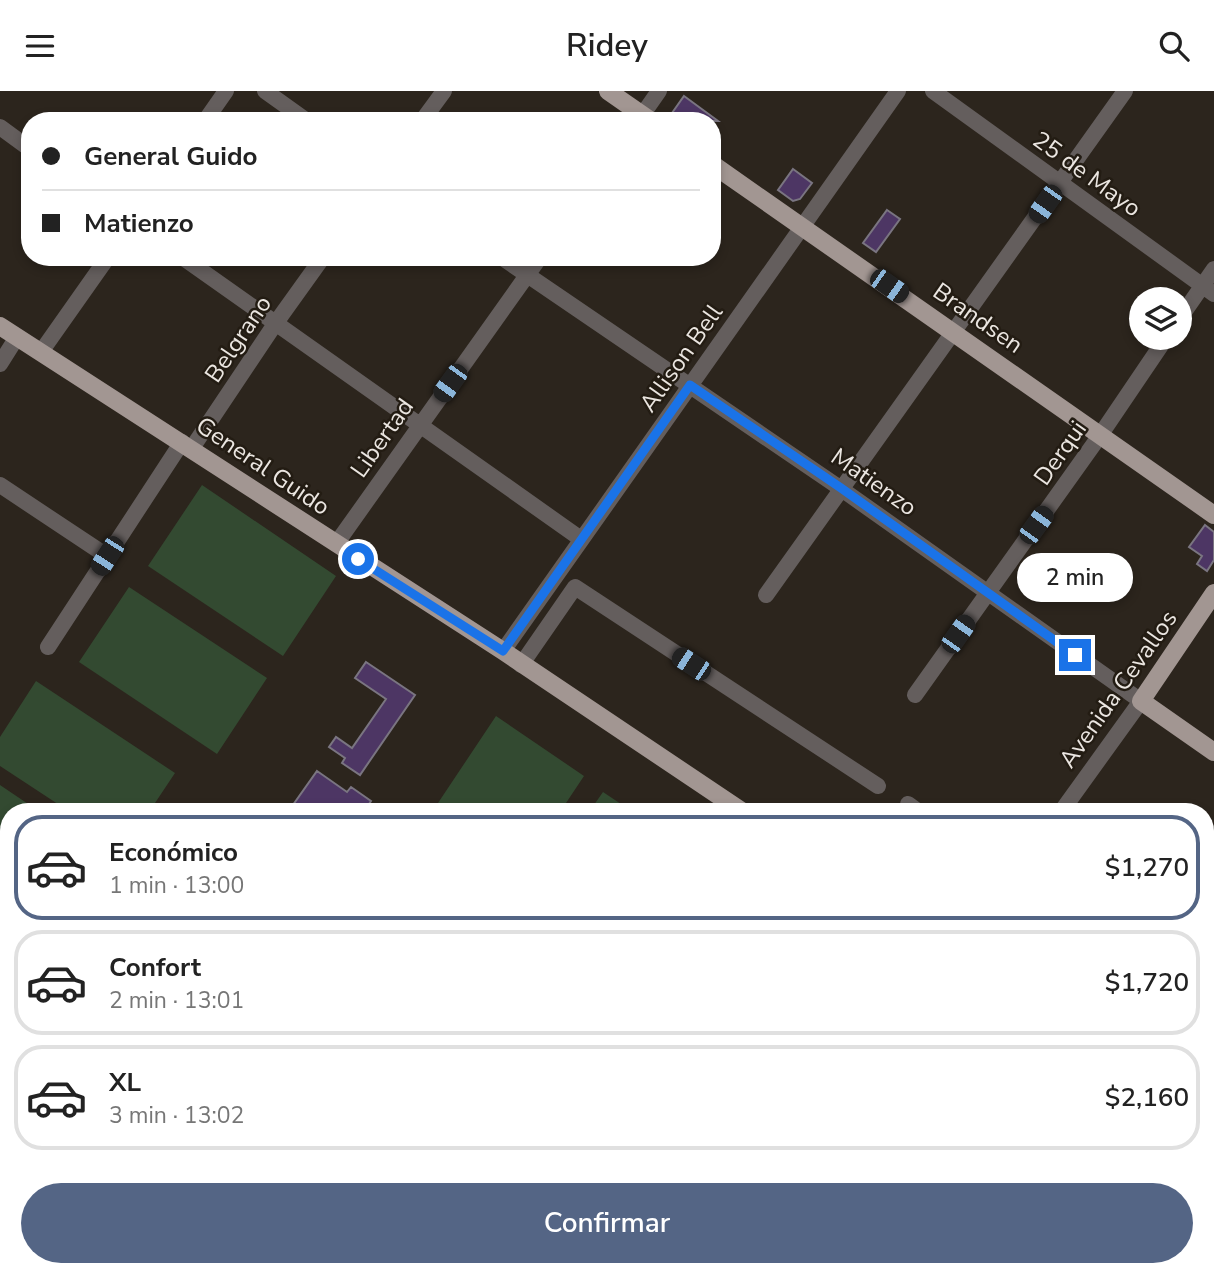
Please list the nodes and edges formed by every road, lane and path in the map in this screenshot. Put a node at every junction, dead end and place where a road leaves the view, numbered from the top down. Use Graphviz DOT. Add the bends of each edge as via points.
graph roads {
  1 [pos="226,91"];
  2 [pos="265,91"];
  3 [pos="444,91"];
  4 [pos="608,91"];
  5 [pos="659,91"];
  6 [pos="898,91"];
  7 [pos="933,91"];
  8 [pos="1125,91"];
  9 [pos="211,112"];
  10 [pos="294,112"];
  11 [pos="429,112"];
  12 [pos="635,112"];
  13 [pos="648,112"];
  14 [pos="0,127"];
  15 [pos="21,142"];
  16 [pos="721,170"];
  17 [pos="1060,182"];
  18 [pos="802,227"];
  19 [pos="102,266"];
  20 [pos="194,266"];
  21 [pos="317,266"];
  22 [pos="514,266"];
  23 [pos="534,266"];
  24 [pos="1214,269"];
  25 [pos="527,275"];
  26 [pos="1208,290"];
  27 [pos="1192,306"];
  28 [pos="275,324"];
  29 [pos="0,326"];
  30 [pos="954,331"];
  31 [pos="18,337"];
  32 [pos="1158,350"];
  33 [pos="41,352"];
  34 [pos="0,365"];
  35 [pos="690,385"];
  36 [pos="419,425"];
  37 [pos="1101,434"];
  38 [pos="187,445"];
  39 [pos="0,485"];
  40 [pos="841,488"];
  41 [pos="1214,515"];
  42 [pos="581,539"];
  43 [pos="336,544"];
  44 [pos="107,556"];
  45 [pos="987,593"];
  46 [pos="1214,593"];
  47 [pos="766,595"];
  48 [pos="48,647"];
  49 [pos="503,651"];
  50 [pos="521,665"];
  51 [pos="915,695"];
  52 [pos="1141,701"];
  53 [pos="1214,752"];
  54 [pos="878,786"];
  55 [pos="730,803"];
  56 [pos="1067,803"];
  1 -- 9 [label="street"];
  2 -- 10 [label="street"];
  3 -- 11 [label="street"];
  4 -- 12 [label="main road"];
  5 -- 13 [label="street"];
  6 -- 18 [label="street, Allison Bell"];
  7 -- 17 [label="street, 25 de Mayo"];
  8 -- 17 [label="street"];
  14 -- 15 [label="street"];
  16 -- 18 [label="main road, Brandsen"];
  17 -- 26 [label="street, 25 de Mayo"];
  17 -- 30 [label="street"];
  18 -- 30 [label="main road, Brandsen"];
  18 -- 35 [label="street, Allison Bell"];
  19 -- 33 [label="street"];
  20 -- 28 [label="street"];
  21 -- 28 [label="street, Belgrano"];
  22 -- 25 [label="street, Matienzo"];
  23 -- 25 [label="street, Libertad"];
  24 -- 26 [label="street"];
  25 -- 35 [label="street, Matienzo"];
  25 -- 36 [label="street, Libertad"];
  26 -- 27 [label="street"];
  28 -- 36 [label="street"];
  28 -- 38 [label="street, Belgrano"];
  29 -- 31 [label="main road, General Guido"];
  30 -- 37 [label="main road, Brandsen"];
  30 -- 40 [label="street"];
  31 -- 33 [label="main road, General Guido"];
  31 -- 34 [label="street"];
  32 -- 37 [label="street, Derqui"];
  33 -- 38 [label="main road, General Guido"];
  35 -- 40 [label="street, Matienzo"];
  35 -- 42 [label="street, Allison Bell"];
  36 -- 42 [label="street"];
  36 -- 43 [label="street, Libertad"];
  37 -- 41 [label="main road, Brandsen"];
  37 -- 45 [label="street, Derqui"];
  38 -- 43 [label="main road, General Guido"];
  38 -- 44 [label="street, Belgrano"];
  39 -- 44 [label="street"];
  40 -- 45 [label="street, Matienzo"];
  40 -- 47 [label="street"];
  42 -- 49 [label="street, Allison Bell"];
  43 -- 49 [label="main road, General Guido"];
  44 -- 48 [label="street, Belgrano"];
  45 -- 51 [label="street, Derqui"];
  45 -- 52 [label="street, Matienzo"];
  46 -- 52 [label="main road, Avenida Cevallos"];
  49 -- 50 [label="main road, General Guido"];
  50 -- 54 [label="street" via="575,587"];
  50 -- 55 [label="main road, General Guido"];
  52 -- 53 [label="main road, Matienzo"];
  52 -- 56 [label="street, Avenida Cevallos"];
}
